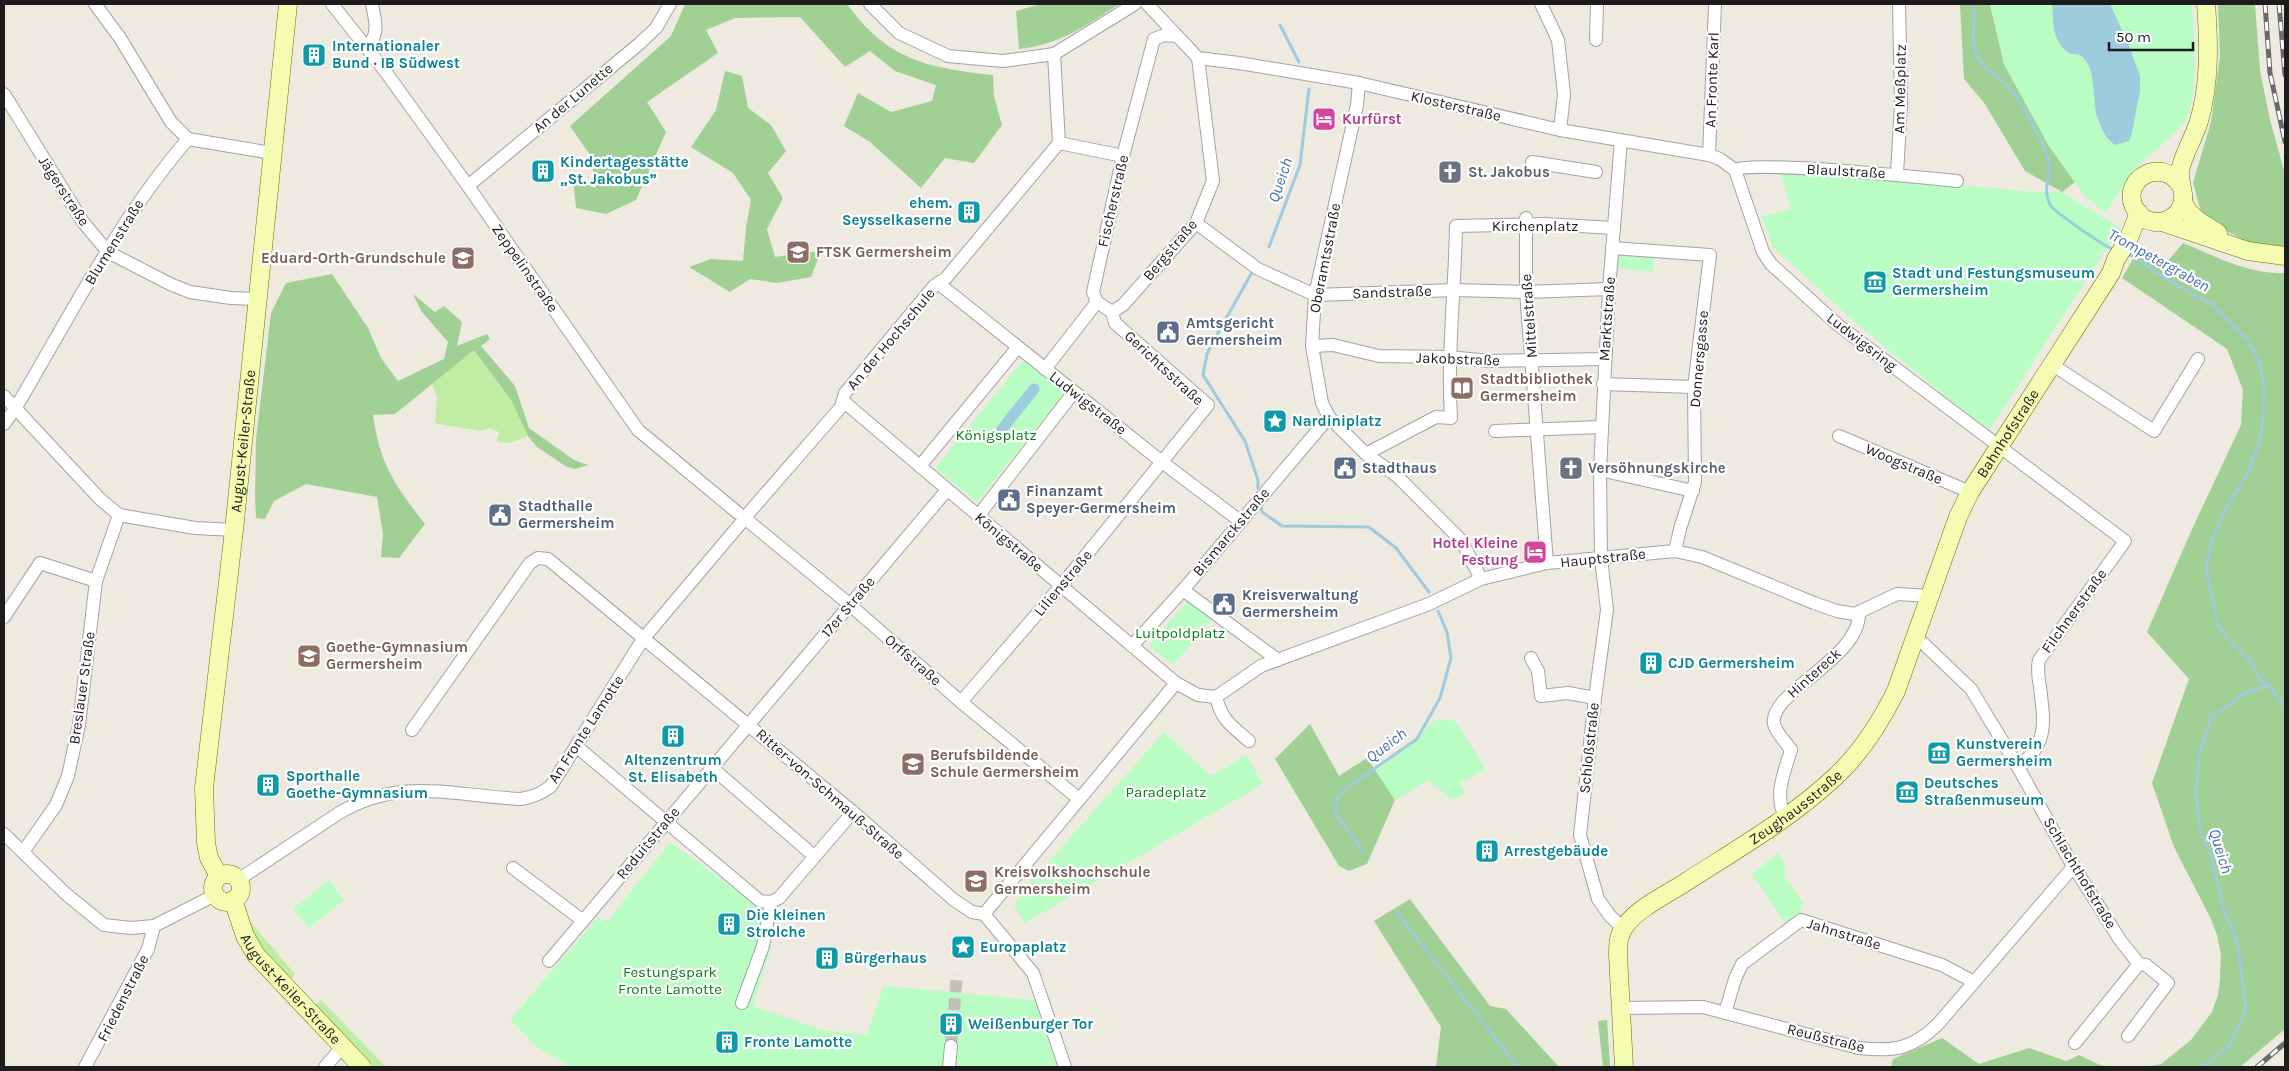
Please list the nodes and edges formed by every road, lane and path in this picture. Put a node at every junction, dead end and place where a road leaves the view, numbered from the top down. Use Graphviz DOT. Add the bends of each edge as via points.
graph roads {
  1 [pos="94,4"];
  2 [pos="288,4"];
  3 [pos="332,4"];
  4 [pos="372,4"];
  5 [pos="670,4"];
  6 [pos="870,4"];
  7 [pos="1135,4"];
  8 [pos="1147,4"];
  9 [pos="1541,4"];
  10 [pos="1597,4"];
  11 [pos="1715,4"];
  12 [pos="1899,4"];
  13 [pos="2196,4"];
  14 [pos="2206,4"];
  15 [pos="1176,36"];
  16 [pos="1596,40"];
  17 [pos="367,47"];
  18 [pos="1054,54"];
  19 [pos="1198,58"];
  20 [pos="1358,83"];
  21 [pos="4,94"];
  22 [pos="1560,130"];
  23 [pos="188,139"];
  24 [pos="1621,140"];
  25 [pos="1060,143"];
  26 [pos="272,153"];
  27 [pos="1709,155"];
  28 [pos="1123,156"];
  29 [pos="1536,163"];
  30 [pos="1735,170"];
  31 [pos="2158,171"];
  32 [pos="1596,172"];
  33 [pos="1897,174"];
  34 [pos="1957,181"];
  35 [pos="468,186"];
  36 [pos="2182,193"];
  37 [pos="1465,213"];
  38 [pos="2151,219"];
  39 [pos="1525,221"];
  40 [pos="1196,223"];
  41 [pos="1460,226"];
  42 [pos="1614,228"];
  43 [pos="1612,248"];
  44 [pos="2248,251"];
  45 [pos="108,252"];
  46 [pos="2285,256"];
  47 [pos="938,283"];
  48 [pos="1609,289"];
  49 [pos="1455,290"];
  50 [pos="1526,292"];
  51 [pos="1315,295"];
  52 [pos="257,299"];
  53 [pos="1097,302"];
  54 [pos="1112,312"];
  55 [pos="1312,346"];
  56 [pos="1018,348"];
  57 [pos="1450,357"];
  58 [pos="1605,359"];
  59 [pos="1532,360"];
  60 [pos="2198,360"];
  61 [pos="2051,364"];
  62 [pos="1045,369"];
  63 [pos="1603,384"];
  64 [pos="1694,387"];
  65 [pos="1074,392"];
  66 [pos="4,396"];
  67 [pos="843,401"];
  68 [pos="15,410"];
  69 [pos="1329,417"];
  70 [pos="4,424"];
  71 [pos="1601,427"];
  72 [pos="1495,431"];
  73 [pos="1537,431"];
  74 [pos="1839,436"];
  75 [pos="1998,446"];
  76 [pos="1366,454"];
  77 [pos="1162,462"];
  78 [pos="920,466"];
  79 [pos="1600,470"];
  80 [pos="947,490"];
  81 [pos="1693,491"];
  82 [pos="1970,492"];
  83 [pos="119,515"];
  84 [pos="978,516"];
  85 [pos="743,518"];
  86 [pos="1240,521"];
  87 [pos="234,530"];
  88 [pos="2125,541"];
  89 [pos="1676,551"];
  90 [pos="1600,558"];
  91 [pos="1547,563"];
  92 [pos="1481,579"];
  93 [pos="96,582"];
  94 [pos="1061,586"];
  95 [pos="1183,590"];
  96 [pos="1930,596"];
  97 [pos="850,604"];
  98 [pos="1859,612"];
  99 [pos="4,617"];
  100 [pos="643,639"];
  101 [pos="1915,640"];
  102 [pos="1132,646"];
  103 [pos="1531,658"];
  104 [pos="1278,660"];
  105 [pos="1176,683"];
  106 [pos="1216,697"];
  107 [pos="1595,698"];
  108 [pos="961,702"];
  109 [pos="750,725"];
  110 [pos="412,730"];
  111 [pos="1249,741"];
  112 [pos="576,746"];
  113 [pos="711,767"];
  114 [pos="2018,767"];
  115 [pos="1079,800"];
  116 [pos="852,812"];
  117 [pos="1785,817"];
  118 [pos="666,823"];
  119 [pos="4,834"];
  120 [pos="23,852"];
  121 [pos="814,856"];
  122 [pos="2074,866"];
  123 [pos="514,868"];
  124 [pos="219,876"];
  125 [pos="238,880"];
  126 [pos="215,895"];
  127 [pos="233,900"];
  128 [pos="771,902"];
  129 [pos="984,914"];
  130 [pos="582,920"];
  131 [pos="154,926"];
  132 [pos="1623,928"];
  133 [pos="549,961"];
  134 [pos="2140,964"];
  135 [pos="1974,982"];
  136 [pos="742,1003"];
  137 [pos="1620,1008"];
  138 [pos="1725,1013"];
  139 [pos="2128,1036"];
  140 [pos="2075,1043"];
  141 [pos="951,1046"];
  142 [pos="342,1047"];
  143 [pos="85,1067"];
  144 [pos="325,1067"];
  145 [pos="362,1067"];
  146 [pos="949,1067"];
  147 [pos="1065,1067"];
  148 [pos="1624,1067"];
  1 -- 23 [label="street" via="120,38 171,122"];
  2 -- 26 [label="street, August-Keiler-Straße"];
  3 -- 17 [label="street, Zeppelinstraße"];
  4 -- 17 [label="street" via="376,31 374,40"];
  5 -- 35 [label="street, An der Lunette" via="656,28 640,44"];
  6 -- 18 [label="street" via="899,33 948,56 1003,61"];
  7 -- 18 [label="street"];
  8 -- 15 [label="street"];
  9 -- 22 [label="street" via="1558,40 1564,94"];
  10 -- 16 [label="street"];
  11 -- 27 [label="street, An Fronte Karl"];
  12 -- 33 [label="street, Am Meßplatz" via="1901,104"];
  13 -- 31 [label="street" via="2197,80 2189,120 2174,153"];
  14 -- 36 [label="street" via="2209,41 2207,81 2199,122 2180,173"];
  15 -- 19 [label="street"];
  15 -- 28 [label="street, Fischerstraße" via="1154,39"];
  17 -- 35 [label="street, Zeppelinstraße"];
  18 -- 25 [label="street"];
  19 -- 20 [label="street, Klosterstraße"];
  19 -- 40 [label="street, Bergstraße" via="1213,180"];
  20 -- 22 [label="street, Klosterstraße"];
  20 -- 51 [label="street, Oberamtsstraße" via="1357,105"];
  21 -- 45 [label="street, Jägerstraße" via="83,222"];
  22 -- 24 [label="street, Klosterstraße"];
  23 -- 26 [label="street"];
  23 -- 45 [label="street, Blumenstraße" via="148,188"];
  24 -- 27 [label="street, Klosterstraße"];
  24 -- 42 [label="street, Marktstraße"];
  25 -- 28 [label="street"];
  25 -- 47 [label="street, An der Hochschule" via="946,278"];
  26 -- 52 [label="street, August-Keiler-Straße"];
  27 -- 30 [label="street, Klosterstraße"];
  28 -- 53 [label="street, Fischerstraße" via="1093,292"];
  29 -- 32 [label="street"];
  30 -- 33 [label="street, Blaulstraße" via="1749,166"];
  30 -- 75 [label="street, Ludwigsring" via="1767,258 1842,329"];
  31 -- 36 [label="street" via="2172,175"];
  31 -- 38 [label="street" via="2144,175 2134,186 2132,201"];
  33 -- 34 [label="street, Blaulstraße"];
  35 -- 85 [label="street, Zeppelinstraße" via="638,430"];
  36 -- 38 [label="street, Bahnhofstraße" via="2176,215"];
  36 -- 44 [label="street" via="2186,209 2195,219"];
  37 -- 41 [label="street"];
  38 -- 44 [label="street"];
  38 -- 61 [label="street, Bahnhofstraße" via="2123,248"];
  39 -- 41 [label="street, Kirchenplatz"];
  39 -- 42 [label="street, Kirchenplatz"];
  39 -- 50 [label="street, Mittelstraße"];
  40 -- 51 [label="street, Sandstraße" via="1258,269"];
  40 -- 54 [label="street, Bergstraße" via="1123,305"];
  41 -- 49 [label="street"];
  42 -- 43 [label="street, Marktstraße"];
  43 -- 48 [label="street, Marktstraße"];
  43 -- 64 [label="street, Donnersgasse" via="1710,255"];
  44 -- 46 [label="street"];
  45 -- 52 [label="street, Jägerstraße" via="190,292"];
  45 -- 68 [label="street, Blumenstraße"];
  47 -- 56 [label="street, Ludwigstraße"];
  47 -- 67 [label="street, An der Hochschule" via="845,393"];
  48 -- 50 [label="street, Sandstraße"];
  48 -- 58 [label="street, Marktstraße"];
  49 -- 50 [label="street, Sandstraße"];
  49 -- 51 [label="street, Sandstraße"];
  49 -- 57 [label="street"];
  50 -- 59 [label="street, Mittelstraße"];
  51 -- 55 [label="street, Oberamtsstraße"];
  52 -- 87 [label="street, August-Keiler-Straße"];
  53 -- 54 [label="street, Gerichtsstraße"];
  53 -- 62 [label="street"];
  54 -- 77 [label="street, Gerichtsstraße" via="1115,323 1208,405"];
  55 -- 57 [label="street, Jakobstraße" via="1333,345 1379,356"];
  55 -- 69 [label="street, Oberamtsstraße" via="1322,403"];
  56 -- 62 [label="street, Ludwigstraße"];
  56 -- 78 [label="street"];
  57 -- 59 [label="street, Jakobstraße" via="1488,362"];
  57 -- 76 [label="street" via="1451,418 1436,417"];
  58 -- 59 [label="street, Jakobstraße"];
  58 -- 63 [label="street, Marktstraße"];
  59 -- 73 [label="street, Mittelstraße"];
  60 -- 61 [label="street" via="2154,431"];
  61 -- 75 [label="street, Bahnhofstraße"];
  62 -- 65 [label="street, Ludwigstraße"];
  63 -- 64 [label="street"];
  63 -- 71 [label="street, Marktstraße"];
  64 -- 81 [label="street, Donnersgasse"];
  65 -- 77 [label="street, Ludwigstraße"];
  65 -- 84 [label="street"];
  66 -- 68 [label="street"];
  67 -- 78 [label="street, Königstraße"];
  67 -- 85 [label="street, An der Hochschule"];
  68 -- 70 [label="street, Blumenstraße"];
  68 -- 83 [label="street"];
  69 -- 76 [label="street, Oberamtsstraße"];
  69 -- 86 [label="street, Bismarckstraße"];
  71 -- 73 [label="street"];
  71 -- 79 [label="street, Marktstraße"];
  72 -- 73 [label="street"];
  73 -- 91 [label="street, Mittelstraße"];
  74 -- 82 [label="street, Woogstraße"];
  75 -- 82 [label="street, Bahnhofstraße"];
  75 -- 88 [label="street, Ludwigsring"];
  76 -- 92 [label="street, Oberamtsstraße" via="1397,476 1461,540"];
  77 -- 86 [label="street, Ludwigstraße"];
  77 -- 94 [label="street, Lilienstraße"];
  78 -- 80 [label="street, Königstraße"];
  79 -- 81 [label="street"];
  79 -- 90 [label="street, Marktstraße"];
  80 -- 84 [label="street, Königstraße"];
  80 -- 97 [label="street, 17er Straße"];
  81 -- 89 [label="street, Donnersgasse"];
  82 -- 96 [label="street, Bahnhofstraße" via="1958,516"];
  83 -- 87 [label="street" via="195,528"];
  83 -- 93 [label="street, Breslauer Straße"];
  84 -- 94 [label="street, Königstraße"];
  85 -- 97 [label="street, Orffstraße"];
  85 -- 100 [label="street, An Fronte Lamotte"];
  86 -- 95 [label="street, Bismarckstraße"];
  87 -- 124 [label="street, August-Keiler-Straße" via="204,788 206,844"];
  88 -- 114 [label="street, Filchnerstraße" via="2039,660 2043,728 2036,750"];
  89 -- 90 [label="street, Hauptstraße"];
  89 -- 98 [label="street, Hauptstraße" via="1702,556 1837,611"];
  90 -- 91 [label="street, Hauptstraße"];
  90 -- 107 [label="street, Schloßstraße" via="1607,610"];
  91 -- 92 [label="street, Hauptstraße"];
  92 -- 104 [label="street, Hauptstraße" via="1430,604"];
  93 -- 99 [label="street" via="40,563"];
  93 -- 120 [label="street, Breslauer Straße" via="79,725 68,776 56,805"];
  94 -- 102 [label="street, Königstraße"];
  94 -- 108 [label="street, Lilienstraße"];
  95 -- 102 [label="street, Bismarckstraße"];
  95 -- 104 [label="street"];
  96 -- 98 [label="street, Hauptstraße" via="1897,594"];
  96 -- 101 [label="street, Bahnhofstraße"];
  97 -- 108 [label="street, Orffstraße"];
  97 -- 109 [label="street, 17er Straße"];
  98 -- 117 [label="street, Hintereck" via="1853,635 1838,653 1787,697 1775,714 1775,726 1791,750 1779,792"];
  100 -- 109 [label="street, Ritter-von-Schmauß-Straße"];
  100 -- 110 [label="street, Ritter-von-Schmauß-Straße" via="548,559 530,563"];
  100 -- 112 [label="street, An Fronte Lamotte"];
  101 -- 114 [label="street, Schlachthofstraße" via="1924,644 1971,689"];
  101 -- 117 [label="street, Zeughausstraße" via="1883,717 1858,753 1835,777"];
  102 -- 105 [label="street, Königstraße"];
  103 -- 107 [label="street" via="1538,671 1541,696 1568,693"];
  104 -- 106 [label="street" via="1255,669"];
  105 -- 106 [label="street" via="1198,696"];
  105 -- 115 [label="street"];
  106 -- 111 [label="street" via="1224,719"];
  107 -- 132 [label="street, Schloßstraße" via="1580,835 1598,899"];
  108 -- 115 [label="street, Orffstraße"];
  109 -- 113 [label="street, Reduitstraße"];
  109 -- 116 [label="street, Ritter-von-Schmauß-Straße"];
  112 -- 118 [label="street"];
  112 -- 125 [label="street, An Fronte Lamotte" via="551,786 537,796 521,799 414,790 385,793 355,803"];
  113 -- 118 [label="street, Reduitstraße"];
  113 -- 121 [label="street"];
  114 -- 122 [label="street, Schlachthofstraße"];
  115 -- 129 [label="street"];
  116 -- 121 [label="street"];
  116 -- 129 [label="street, Ritter-von-Schmauß-Straße" via="965,909"];
  117 -- 132 [label="street, Zeughausstraße" via="1642,911"];
  118 -- 128 [label="street" via="760,901"];
  118 -- 130 [label="street, Reduitstraße"];
  119 -- 120 [label="street"];
  120 -- 131 [label="street" via="99,922 117,927"];
  121 -- 128 [label="street" via="779,898"];
  122 -- 134 [label="street, Schlachthofstraße" via="2120,940"];
  122 -- 135 [label="street, Reußstraße"];
  123 -- 130 [label="street"];
  124 -- 125 [label="street" via="227,874"];
  124 -- 126 [label="street" via="214,882"];
  125 -- 127 [label="street" via="240,891"];
  126 -- 127 [label="street" via="220,900"];
  126 -- 131 [label="street"];
  127 -- 142 [label="street, August-Keiler-Straße" via="245,936 256,954"];
  128 -- 136 [label="street" via="762,946"];
  129 -- 147 [label="street" via="1033,973"];
  130 -- 133 [label="street, Reduitstraße"];
  131 -- 143 [label="street, Friedenstraße" via="148,948"];
  132 -- 137 [label="street" via="1618,946"];
  134 -- 139 [label="street, Schlachthofstraße" via="2146,965 2168,983"];
  134 -- 140 [label="street"];
  135 -- 138 [label="street, Reußstraße" via="1927,1035 1898,1049 1859,1048"];
  135 -- 138 [label="street, Jahnstraße" via="1942,965 1801,920 1742,964"];
  137 -- 138 [label="street, Reußstraße" via="1694,1006"];
  137 -- 148 [label="street"];
  141 -- 146 [label="street"];
  142 -- 144 [label="street"];
  142 -- 145 [label="street, August-Keiler-Straße"];
}
